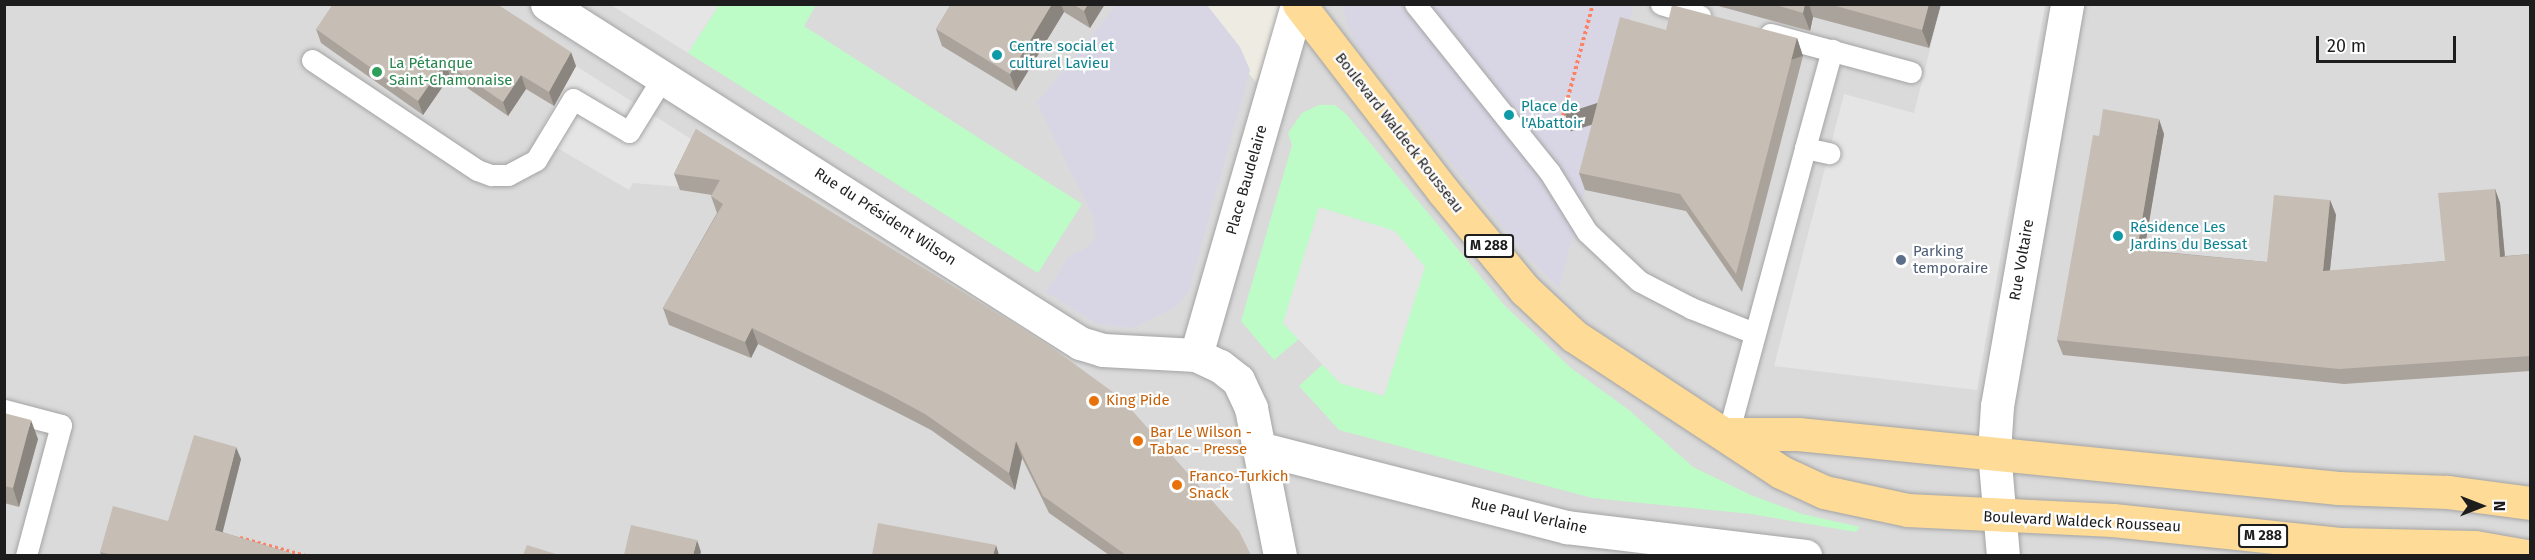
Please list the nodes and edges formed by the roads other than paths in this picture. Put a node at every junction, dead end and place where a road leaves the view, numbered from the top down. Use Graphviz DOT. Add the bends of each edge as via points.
graph roads {
  1 [pos="547,4"];
  2 [pos="1298,4"];
  3 [pos="1415,4"];
  4 [pos="1661,4"];
  5 [pos="2067,4"];
  6 [pos="1718,21"];
  7 [pos="1752,30"];
  8 [pos="1832,50"];
  9 [pos="312,60"];
  10 [pos="1911,72"];
  11 [pos="663,77"];
  12 [pos="1805,148"];
  13 [pos="1829,153"];
  14 [pos="1754,333"];
  15 [pos="1196,355"];
  16 [pos="4,410"];
  17 [pos="1728,434"];
  18 [pos="1259,448"];
  19 [pos="1994,452"];
  20 [pos="2530,503"];
  21 [pos="2000,517"];
  22 [pos="2345,550"];
  23 [pos="27,555"];
  24 [pos="1280,555"];
  25 [pos="1805,555"];
  26 [pos="2003,555"];
  27 [pos="2526,555"];
  1 -- 11 [label="street, Rue du Président Wilson"];
  2 -- 15 [label="street, Place Baudelaire"];
  2 -- 17 [label="main road, Boulevard Waldeck Rousseau / M 288" via="1525,290 1574,336 1629,375"];
  3 -- 14 [label="lane" via="1548,171 1587,232 1639,281 1691,308"];
  4 -- 6 [label="lane"];
  5 -- 19 [label="street, Rue Voltaire" via="1996,406"];
  7 -- 8 [label="lane"];
  8 -- 10 [label="lane"];
  8 -- 12 [label="lane"];
  9 -- 11 [label="lane" via="477,170 491,175 508,175 536,160 573,99 629,132"];
  11 -- 15 [label="street, Rue du Président Wilson" via="1080,343 1103,350"];
  12 -- 13 [label="lane"];
  12 -- 14 [label="lane"];
  14 -- 17 [label="lane"];
  15 -- 18 [label="street, Rue du Président Wilson" via="1238,380 1251,408"];
  16 -- 23 [label="lane" via="61,425"];
  17 -- 19 [label="main road" via="1798,434"];
  17 -- 21 [label="main road, Boulevard Waldeck Rousseau / M 288" via="1781,472 1824,492 1879,507"];
  18 -- 24 [label="street"];
  18 -- 25 [label="street, Rue Paul Verlaine" via="1567,527"];
  19 -- 20 [label="main road" via="2338,488 2448,492"];
  19 -- 21 [label="street, Rue Voltaire"];
  21 -- 22 [label="main road, Boulevard Waldeck Rousseau / M 288" via="2113,520"];
  21 -- 26 [label="street, Rue Voltaire"];
  22 -- 27 [label="main road, Boulevard Waldeck Rousseau / M 288" via="2433,544"];
}
